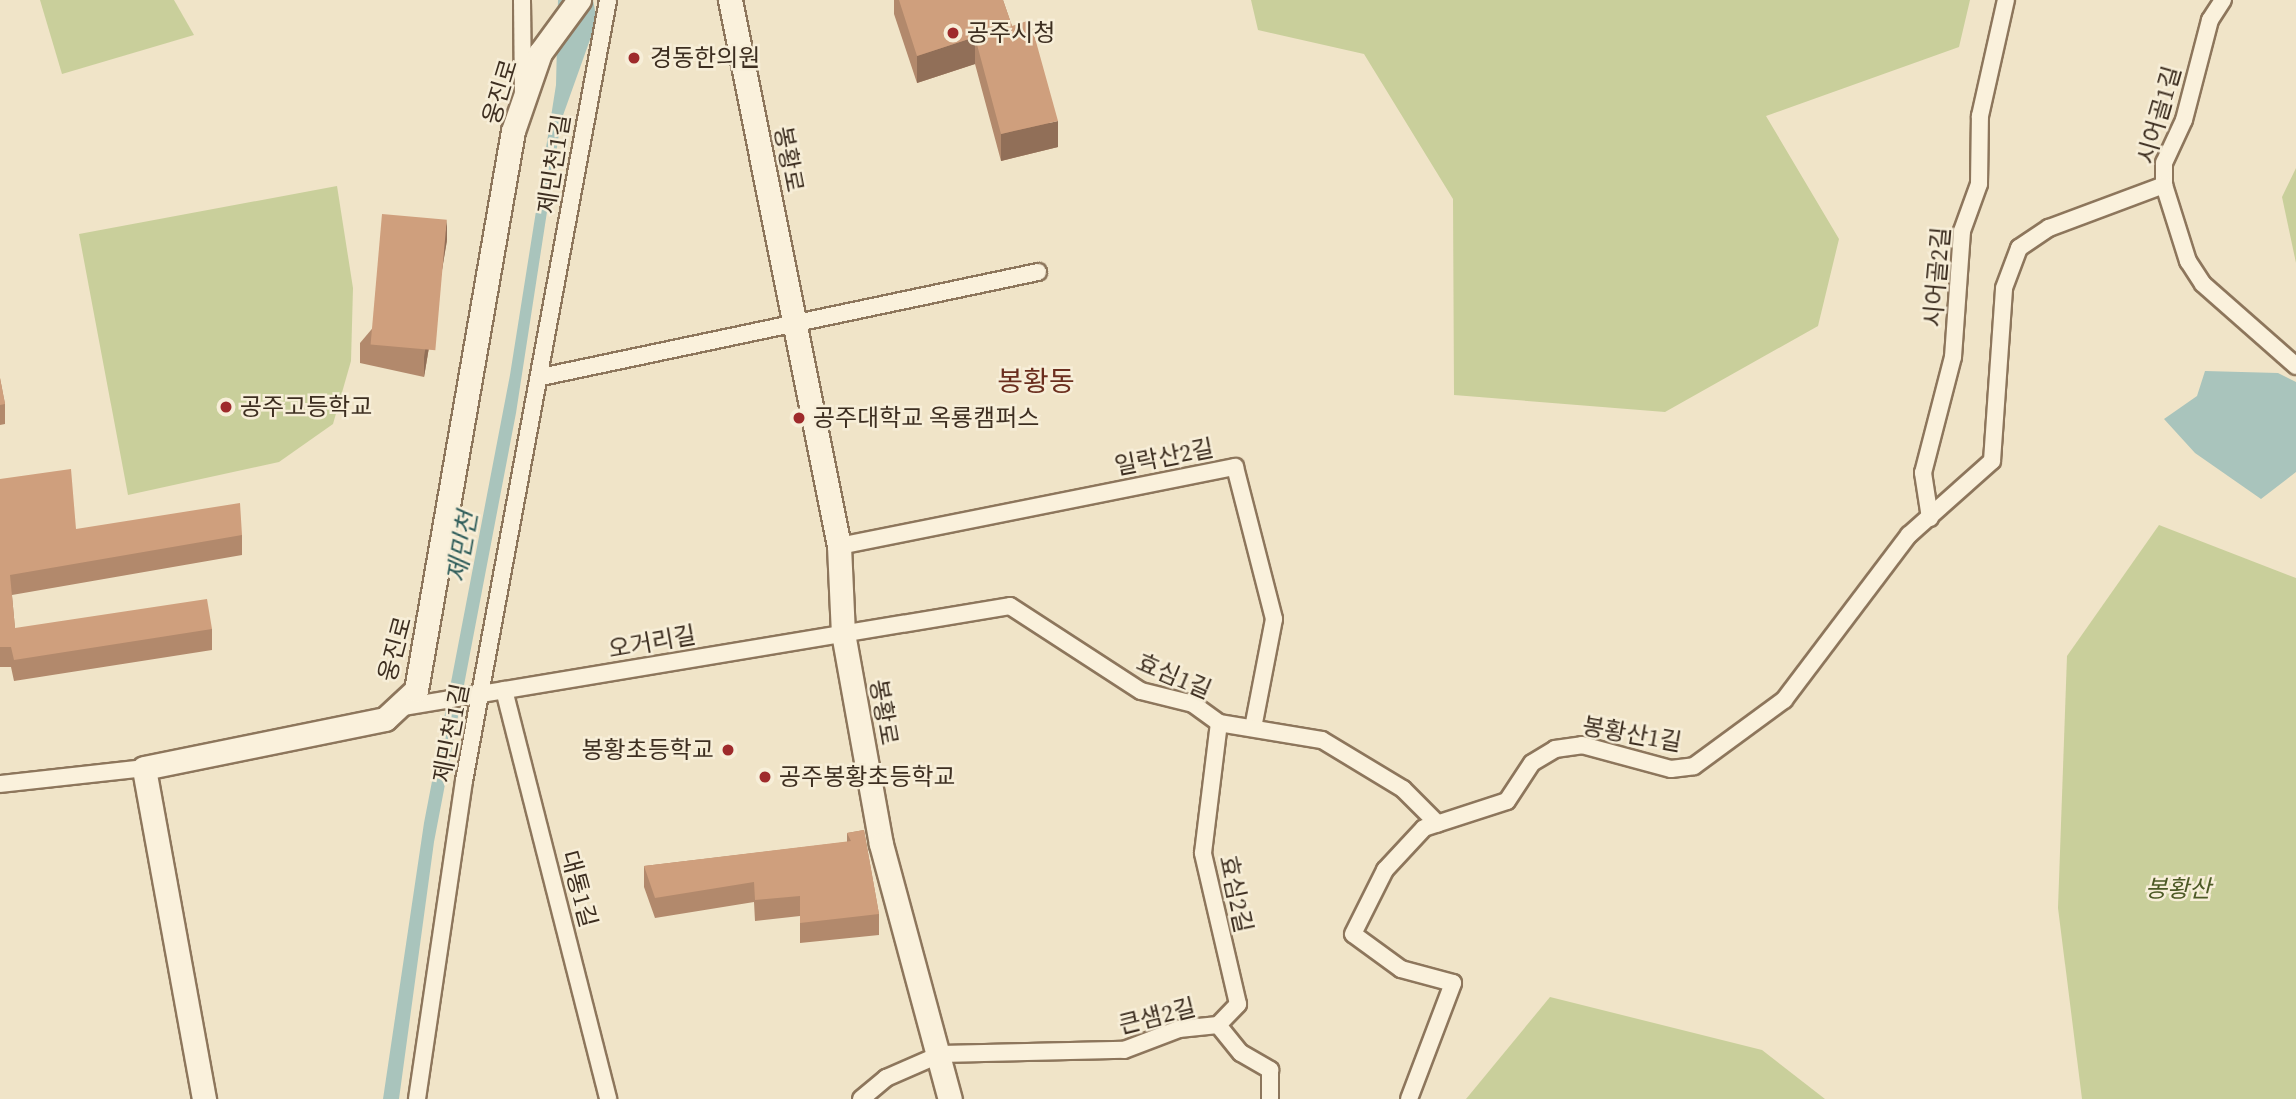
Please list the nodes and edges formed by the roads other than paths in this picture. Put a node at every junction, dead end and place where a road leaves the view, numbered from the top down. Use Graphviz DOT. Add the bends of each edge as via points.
graph roads {
  1 [pos="523,0"];
  2 [pos="579,0"];
  3 [pos="608,0"];
  4 [pos="730,0"];
  5 [pos="2006,0"];
  6 [pos="2223,0"];
  7 [pos="523,92"];
  8 [pos="2164,185"];
  9 [pos="1038,272"];
  10 [pos="796,328"];
  11 [pos="2296,366"];
  12 [pos="541,377"];
  13 [pos="1930,518"];
  14 [pos="839,546"];
  15 [pos="843,633"];
  16 [pos="504,690"];
  17 [pos="476,698"];
  18 [pos="403,707"];
  19 [pos="1219,723"];
  20 [pos="1253,728"];
  21 [pos="144,768"];
  22 [pos="0,784"];
  23 [pos="1438,824"];
  24 [pos="1218,1025"];
  25 [pos="941,1054"];
  26 [pos="204,1099"];
  27 [pos="417,1099"];
  28 [pos="608,1099"];
  29 [pos="860,1099"];
  30 [pos="950,1099"];
  31 [pos="1270,1099"];
  32 [pos="1409,1099"];
  1 -- 7 [label="street"];
  2 -- 7 [label="main road, 웅진로" via="540,52"];
  3 -- 12 [label="street, 제민천1길"];
  4 -- 10 [label="main road, 봉황로"];
  5 -- 13 [label="street, 시어골2길" via="1980,116 1979,184 1962,232 1953,357 1923,472"];
  6 -- 8 [label="street, 시어골1길" via="2210,20 2184,120 2164,163"];
  7 -- 18 [label="main road, 웅진로" via="423,666"];
  8 -- 11 [label="street, 시어골1길" via="2184,251 2203,285"];
  8 -- 13 [label="street" via="2040,232 2019,248 2004,288 1992,461"];
  9 -- 10 [label="street"];
  10 -- 12 [label="street"];
  10 -- 14 [label="main road, 봉황로"];
  12 -- 17 [label="street, 제민천1길"];
  13 -- 23 [label="street, 봉황산1길" via="1909,535 1784,700 1717,752 1694,766 1671,769 1582,745 1555,749 1532,763 1507,801"];
  14 -- 15 [label="main road, 봉황로"];
  14 -- 20 [label="street, 일락산2길" via="1235,467 1274,619"];
  15 -- 16 [label="street, 오거리길"];
  15 -- 19 [label="street, 효심1길" via="1010,606 1128,684 1193,704"];
  15 -- 25 [label="main road, 봉황로" via="881,844"];
  16 -- 17 [label="street, 오거리길"];
  16 -- 28 [label="street, 대통1길"];
  17 -- 18 [label="street, 오거리길"];
  17 -- 27 [label="street, 제민천1길"];
  18 -- 21 [label="main road, 웅진로" via="360,725"];
  19 -- 20 [label="street, 효심1길"];
  19 -- 24 [label="street, 효심2길" via="1203,853 1238,1004"];
  20 -- 23 [label="street, 효심1길" via="1322,740 1403,789"];
  21 -- 22 [label="street"];
  21 -- 26 [label="main road"];
  23 -- 32 [label="street, 봉황산1길" via="1424,828 1385,870 1352,928 1384,961 1453,983"];
  24 -- 25 [label="street, 큰샘2길" via="1179,1029 1124,1050"];
  24 -- 31 [label="street, 큰샘2길" via="1241,1052 1262,1061 1271,1082"];
  25 -- 29 [label="street" via="886,1078"];
  25 -- 30 [label="main road, 봉황로"];
}
